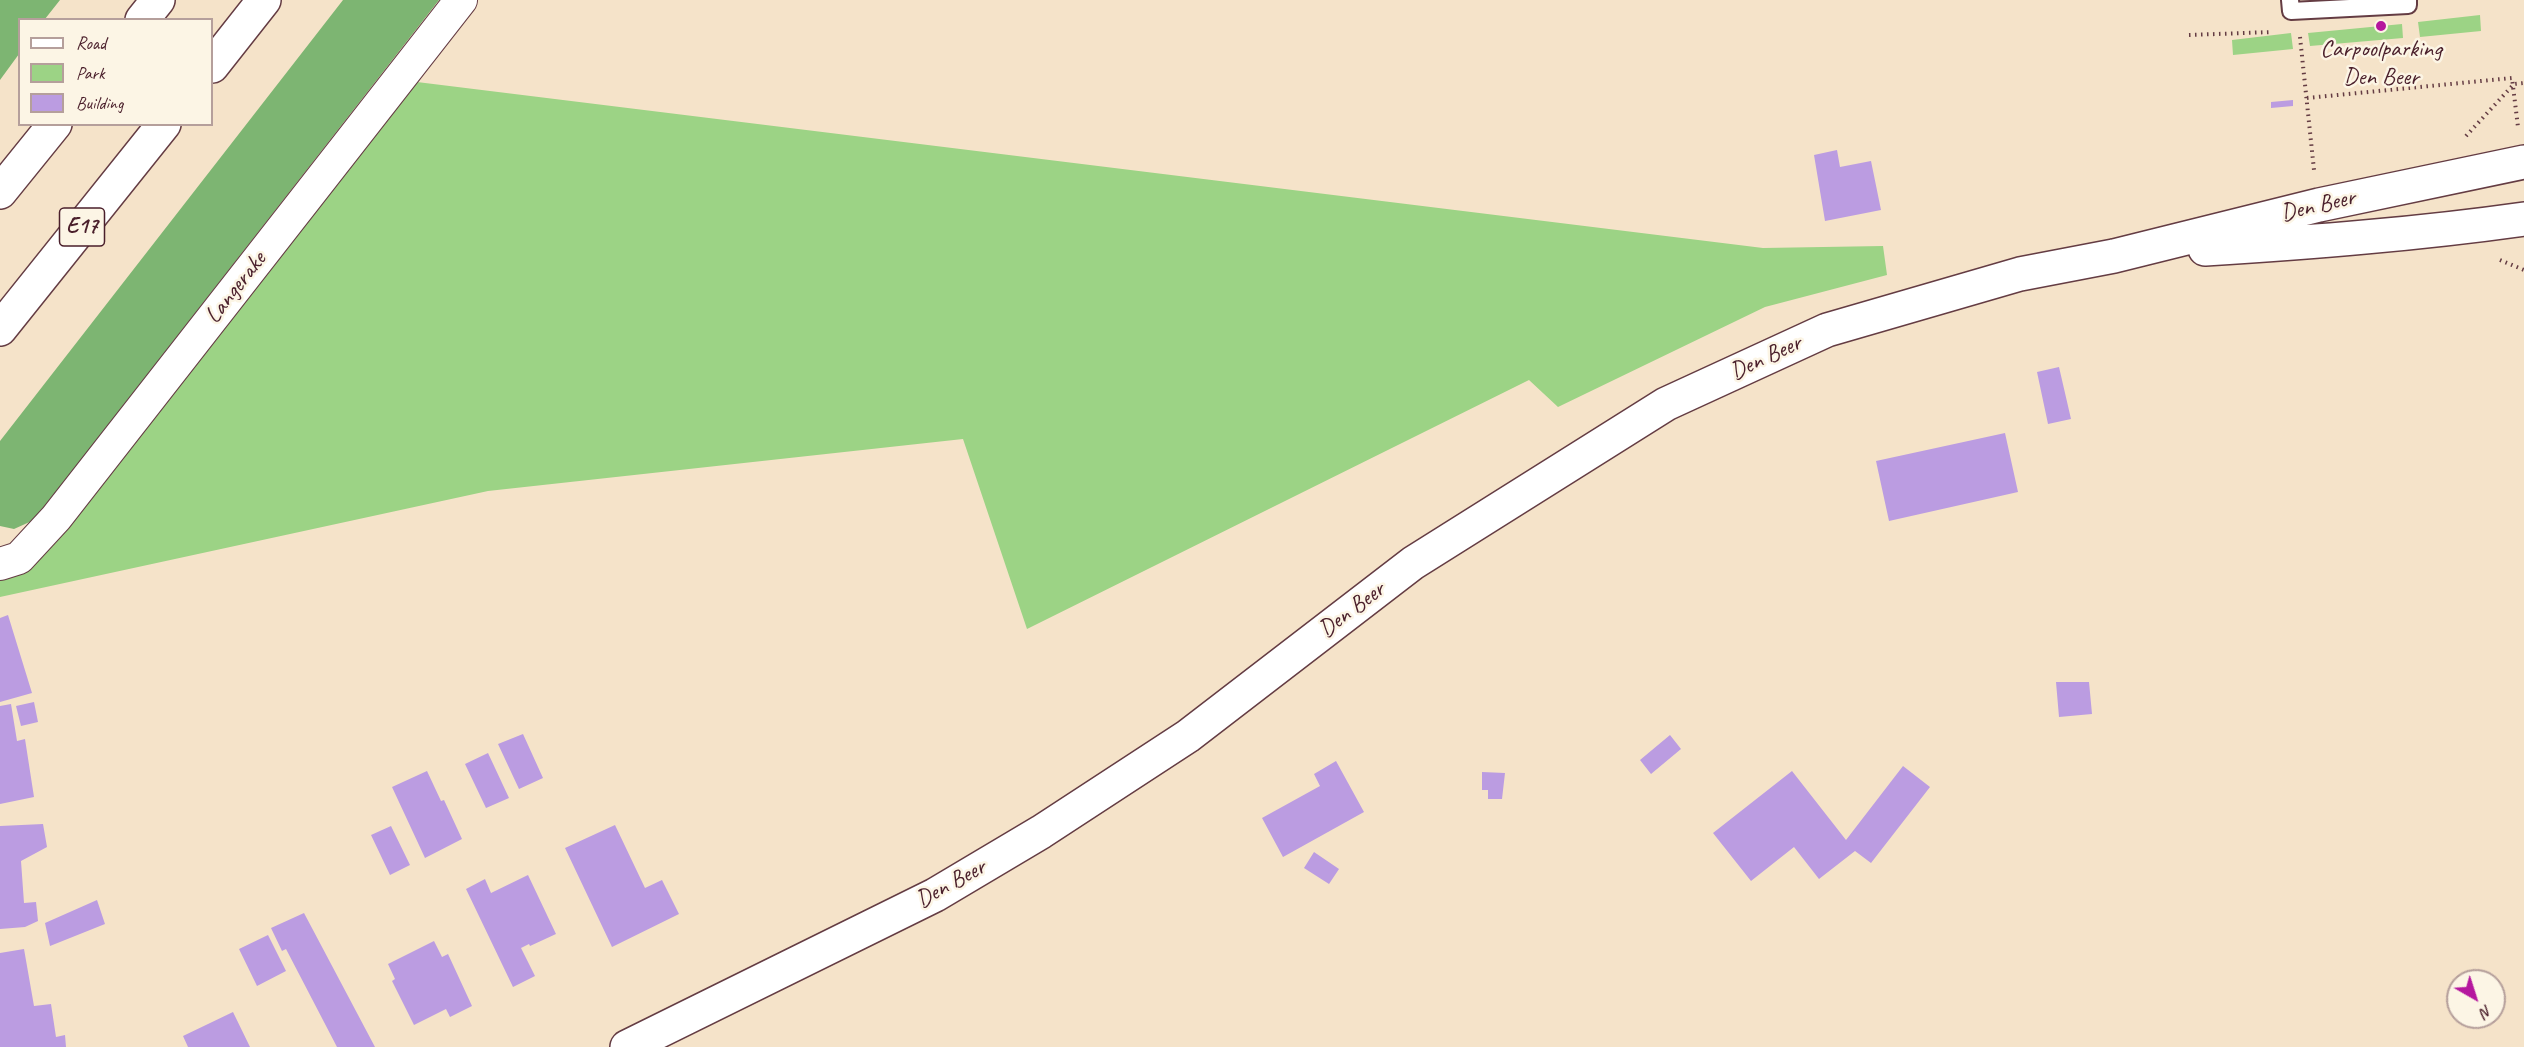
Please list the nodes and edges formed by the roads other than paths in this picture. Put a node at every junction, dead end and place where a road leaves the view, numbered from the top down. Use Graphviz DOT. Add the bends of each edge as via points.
graph roads {
  1 [pos="158,0"];
  2 [pos="264,0"];
  3 [pos="461,0"];
  4 [pos="2408,0"];
  5 [pos="2291,6"];
  6 [pos="144,18"];
  7 [pos="213,65"];
  8 [pos="53,126"];
  9 [pos="162,126"];
  10 [pos="2524,162"];
  11 [pos="0,192"];
  12 [pos="2524,219"];
  13 [pos="2114,256"];
  14 [pos="0,329"];
  15 [pos="0,564"];
  16 [pos="627,1047"];
  1 -- 6 [label="main road"];
  2 -- 7 [label="main road"];
  3 -- 15 [label="street, Langerake" via="56,518 19,558"];
  4 -- 5 [label="lane" via="2408,5"];
  8 -- 11 [label="main road"];
  9 -- 14 [label="main road, E17"];
  10 -- 13 [label="main road, Den Beer" via="2319,205"];
  12 -- 13 [label="main road, Den Beer" via="2325,241"];
  13 -- 16 [label="main road, Den Beer" via="2020,274 1827,330 1666,404 1413,563 1188,736 1041,832 935,895"];
}
